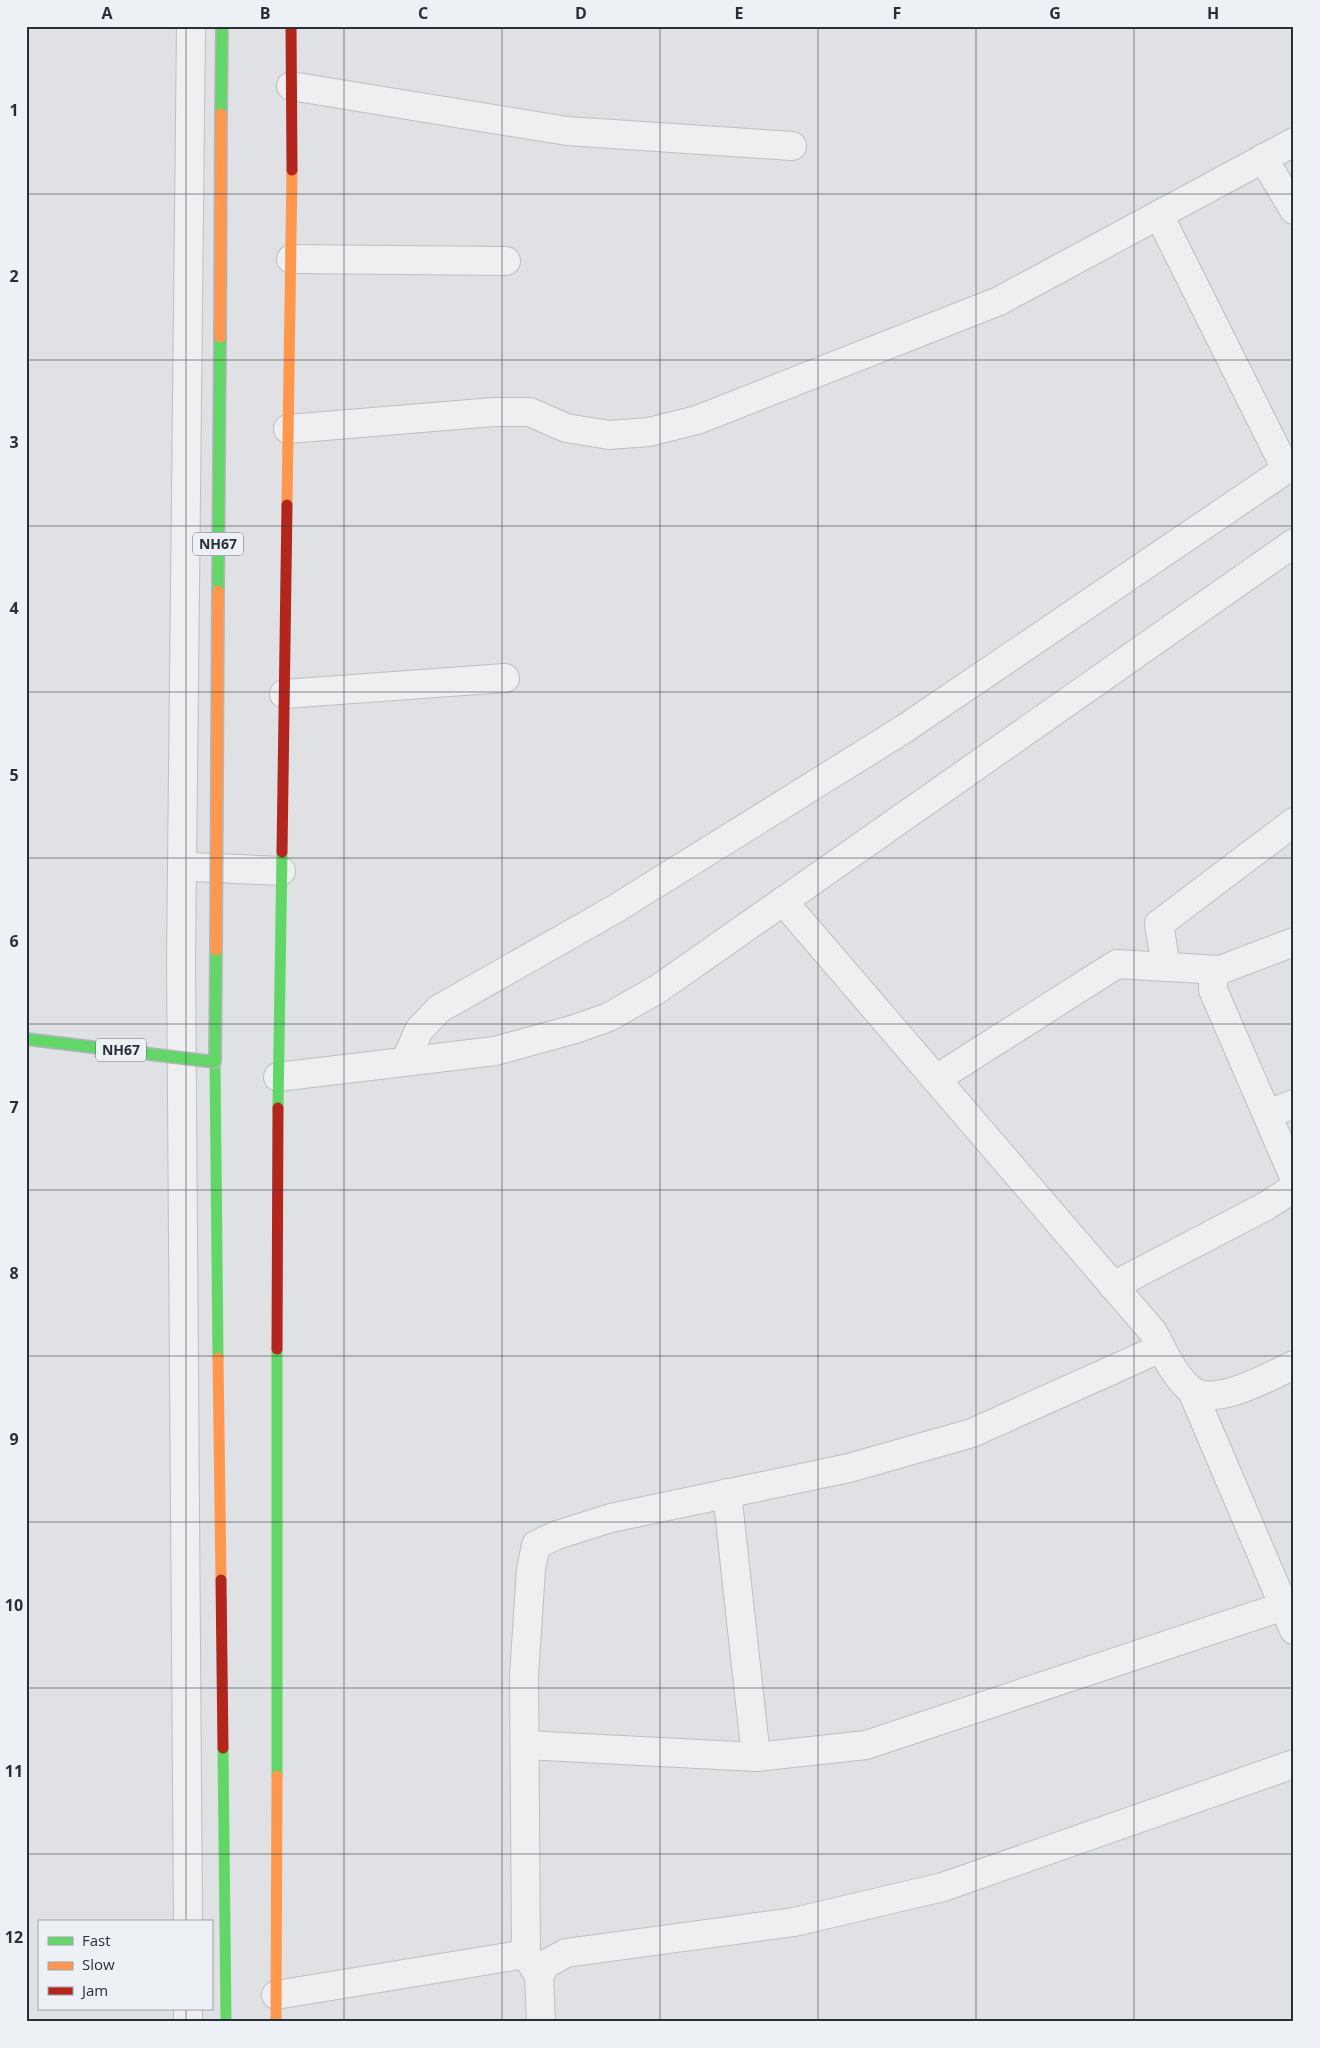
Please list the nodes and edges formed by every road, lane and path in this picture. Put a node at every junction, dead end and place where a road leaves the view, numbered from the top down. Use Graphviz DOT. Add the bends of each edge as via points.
graph roads {
  1 [pos="191,26"];
  2 [pos="222,26"];
  3 [pos="291,26"];
  4 [pos="292,86"];
  5 [pos="1294,142"];
  6 [pos="792,146"];
  7 [pos="1264,158"];
  8 [pos="1294,210"];
  9 [pos="1160,214"];
  10 [pos="291,259"];
  11 [pos="506,261"];
  12 [pos="288,429"];
  13 [pos="1290,467"];
  14 [pos="1294,543"];
  15 [pos="505,678"];
  16 [pos="284,694"];
  17 [pos="1294,822"];
  18 [pos="182,867"];
  19 [pos="281,870"];
  20 [pos="784,901"];
  21 [pos="1294,942"];
  22 [pos="1166,967"];
  23 [pos="1220,970"];
  24 [pos="26,1039"];
  25 [pos="215,1062"];
  26 [pos="406,1062"];
  27 [pos="278,1077"];
  28 [pos="936,1079"];
  29 [pos="1294,1104"];
  30 [pos="1267,1114"];
  31 [pos="1294,1177"];
  32 [pos="1294,1184"];
  33 [pos="1113,1286"];
  34 [pos="1161,1348"];
  35 [pos="1294,1365"];
  36 [pos="1192,1391"];
  37 [pos="728,1493"];
  38 [pos="1289,1618"];
  39 [pos="525,1745"];
  40 [pos="756,1757"];
  41 [pos="1294,1764"];
  42 [pos="188,1920"];
  43 [pos="532,1965"];
  44 [pos="276,1995"];
  45 [pos="226,2022"];
  46 [pos="276,2022"];
  47 [pos="541,2022"];
  1 -- 18 [label="street"];
  2 -- 25 [label="main road, NH67, bridge"];
  3 -- 4 [label="main road"];
  4 -- 6 [label="street" via="567,131"];
  4 -- 10 [label="main road"];
  5 -- 7 [label="street"];
  7 -- 8 [label="street"];
  7 -- 9 [label="street"];
  9 -- 12 [label="street" via="999,301 698,420 657,430 609,435 566,428 530,412"];
  9 -- 13 [label="street"];
  10 -- 11 [label="street"];
  10 -- 12 [label="main road"];
  12 -- 16 [label="main road"];
  13 -- 26 [label="street" via="904,729 615,909 439,1009 418,1030"];
  14 -- 20 [label="street"];
  15 -- 16 [label="street"];
  16 -- 19 [label="main road"];
  17 -- 22 [label="street" via="1159,924"];
  18 -- 19 [label="street"];
  18 -- 42 [label="street"];
  19 -- 27 [label="main road"];
  20 -- 26 [label="street" via="658,989 609,1017 495,1051"];
  20 -- 28 [label="street"];
  21 -- 23 [label="street"];
  22 -- 23 [label="street"];
  22 -- 28 [label="street" via="1117,964"];
  23 -- 30 [label="street" via="1213,979 1212,990"];
  24 -- 25 [label="main road, NH67, bridge"];
  25 -- 45 [label="main road"];
  26 -- 27 [label="street"];
  27 -- 44 [label="main road"];
  28 -- 33 [label="street"];
  29 -- 30 [label="street"];
  30 -- 31 [label="street"];
  32 -- 33 [label="street" via="1291,1190 1266,1206"];
  33 -- 34 [label="street" via="1153,1332"];
  34 -- 36 [label="street"];
  34 -- 37 [label="street" via="972,1433 848,1468"];
  35 -- 36 [label="street" via="1234,1391 1210,1396"];
  36 -- 38 [label="street"];
  37 -- 39 [label="street" via="611,1518 557,1534 536,1544 531,1569 524,1676"];
  37 -- 40 [label="street"];
  38 -- 40 [label="street" via="866,1745"];
  39 -- 40 [label="street"];
  39 -- 43 [label="street"];
  41 -- 43 [label="street" via="943,1888 794,1922 566,1953 546,1964"];
  43 -- 44 [label="street"];
  43 -- 47 [label="street"];
  44 -- 46 [label="main road"];
}
